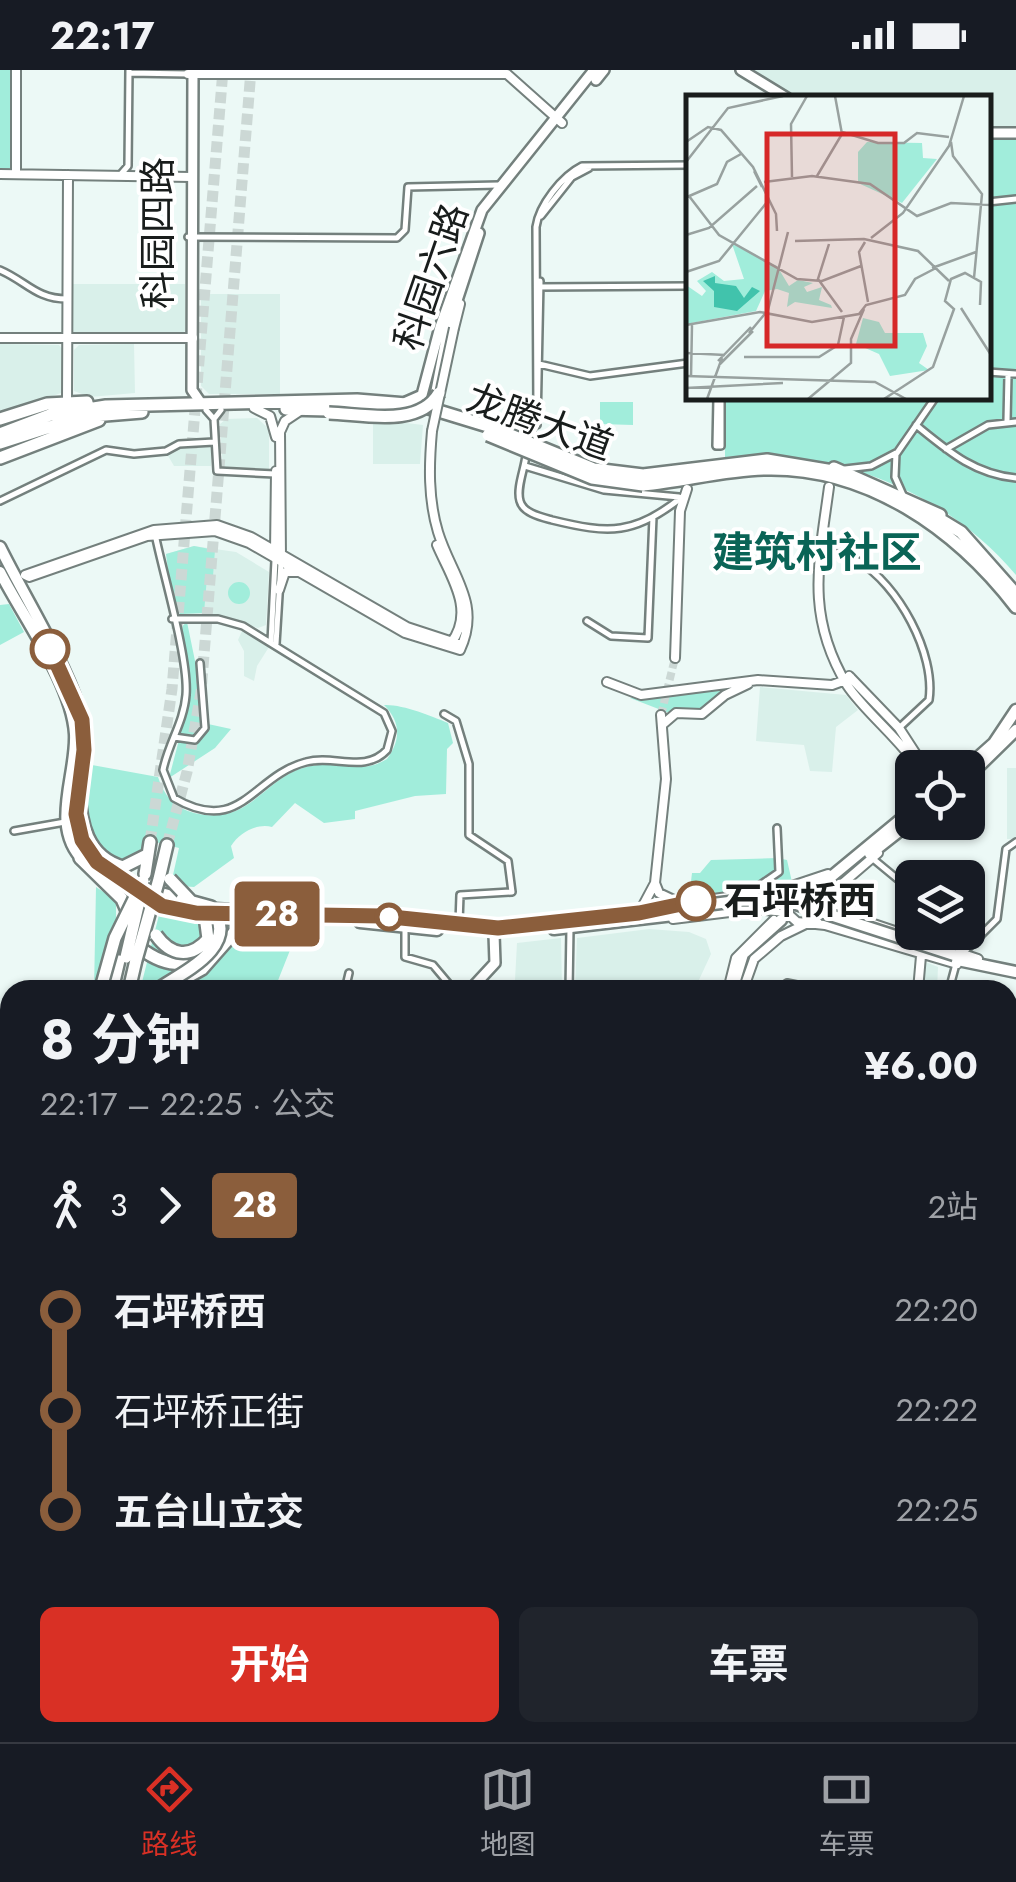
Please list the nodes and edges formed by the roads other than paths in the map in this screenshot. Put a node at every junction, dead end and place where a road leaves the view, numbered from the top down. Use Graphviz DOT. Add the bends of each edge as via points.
graph roads {
  1 [pos="16,70"];
  2 [pos="732,70"];
  3 [pos="741,70"];
  4 [pos="129,72"];
  5 [pos="191,72"];
  6 [pos="356,72"];
  7 [pos="598,72"];
  8 [pos="506,75"];
  9 [pos="772,95"];
  10 [pos="782,95"];
  11 [pos="559,123"];
  12 [pos="128,166"];
  13 [pos="686,167"];
  14 [pos="0,174"];
  15 [pos="16,174"];
  16 [pos="68,175"];
  17 [pos="189,175"];
  18 [pos="118,176"];
  19 [pos="502,186"];
  20 [pos="1016,200"];
  21 [pos="991,202"];
  22 [pos="190,236"];
  23 [pos="0,270"];
  24 [pos="464,278"];
  25 [pos="686,286"];
  26 [pos="538,287"];
  27 [pos="67,300"];
  28 [pos="190,338"];
  29 [pos="0,339"];
  30 [pos="67,340"];
  31 [pos="686,362"];
  32 [pos="538,364"];
  33 [pos="991,372"];
  34 [pos="1016,374"];
  35 [pos="1008,375"];
  36 [pos="431,395"];
  37 [pos="719,400"];
  38 [pos="719,400"];
  39 [pos="934,400"];
  40 [pos="67,401"];
  41 [pos="87,402"];
  42 [pos="400,402"];
  43 [pos="166,404"];
  44 [pos="254,408"];
  45 [pos="304,409"];
  46 [pos="211,410"];
  47 [pos="442,410"];
  48 [pos="140,412"];
  49 [pos="0,419"];
  50 [pos="99,420"];
  51 [pos="1007,421"];
  52 [pos="1016,422"];
  53 [pos="916,425"];
  54 [pos="0,431"];
  55 [pos="489,431"];
  56 [pos="214,442"];
  57 [pos="0,447"];
  58 [pos="946,450"];
  59 [pos="896,453"];
  60 [pos="0,458"];
  61 [pos="525,466"];
  62 [pos="819,470"];
  63 [pos="276,474"];
  64 [pos="842,474"];
  65 [pos="1016,478"];
  66 [pos="643,480"];
  67 [pos="686,487"];
  68 [pos="829,488"];
  69 [pos="430,492"];
  70 [pos="908,500"];
  71 [pos="0,501"];
  72 [pos="653,517"];
  73 [pos="276,525"];
  74 [pos="155,532"];
  75 [pos="251,537"];
  76 [pos="956,540"];
  77 [pos="0,547"];
  78 [pos="821,550"];
  79 [pos="278,557"];
  80 [pos="0,572"];
  81 [pos="299,573"];
  82 [pos="1016,585"];
  83 [pos="279,590"];
  84 [pos="5,593"];
  85 [pos="1015,601"];
  86 [pos="274,610"];
  87 [pos="172,619"];
  88 [pos="1016,619"];
  89 [pos="587,621"];
  90 [pos="249,629"];
  91 [pos="274,643"];
  92 [pos="449,645"];
  93 [pos="675,658"];
  94 [pos="200,663"];
  95 [pos="758,680"];
  96 [pos="848,680"];
  97 [pos="607,682"];
  98 [pos="1016,710"];
  99 [pos="444,714"];
  100 [pos="899,728"];
  101 [pos="1016,730"];
  102 [pos="174,737"];
  103 [pos="908,750"];
  104 [pos="912,750"];
  105 [pos="985,751"];
  106 [pos="985,760"];
  107 [pos="79,790"];
  108 [pos="67,822"];
  109 [pos="778,828"];
  110 [pos="895,828"];
  111 [pos="14,831"];
  112 [pos="895,831"];
  113 [pos="888,835"];
  114 [pos="1016,842"];
  115 [pos="165,852"];
  116 [pos="80,858"];
  117 [pos="872,858"];
  118 [pos="895,877"];
  119 [pos="144,878"];
  120 [pos="164,879"];
  121 [pos="798,884"];
  122 [pos="113,886"];
  123 [pos="128,886"];
  124 [pos="838,886"];
  125 [pos="823,892"];
  126 [pos="748,894"];
  127 [pos="655,895"];
  128 [pos="181,901"];
  129 [pos="681,909"];
  130 [pos="754,909"];
  131 [pos="124,913"];
  132 [pos="639,913"];
  133 [pos="288,914"];
  134 [pos="844,914"];
  135 [pos="658,915"];
  136 [pos="784,919"];
  137 [pos="270,920"];
  138 [pos="806,923"];
  139 [pos="406,926"];
  140 [pos="458,926"];
  141 [pos="570,927"];
  142 [pos="895,928"];
  143 [pos="762,929"];
  144 [pos="496,934"];
  145 [pos="208,939"];
  146 [pos="945,950"];
  147 [pos="920,956"];
  148 [pos="128,958"];
  149 [pos="957,958"];
  150 [pos="1016,968"];
  151 [pos="349,973"];
  152 [pos="109,980"];
  153 [pos="109,980"];
  154 [pos="114,980"];
  155 [pos="128,980"];
  156 [pos="173,980"];
  157 [pos="180,980"];
  158 [pos="347,980"];
  159 [pos="446,980"];
  160 [pos="481,980"];
  161 [pos="569,980"];
  162 [pos="735,980"];
  163 [pos="737,980"];
  164 [pos="741,980"];
  165 [pos="919,980"];
  166 [pos="952,980"];
  1 -- 15 [label="street"];
  2 -- 9 [label="main road"];
  3 -- 10 [label="main road"];
  4 -- 5 [label="street"];
  4 -- 12 [label="street"];
  5 -- 6 [label="street"];
  5 -- 17 [label="main road, 科园四路"];
  6 -- 8 [label="street"];
  7 -- 11 [label="main road, 科园六路"];
  8 -- 11 [label="street"];
  11 -- 19 [label="main road, 科园六路"];
  12 -- 17 [label="street"];
  12 -- 18 [label="street"];
  13 -- 26 [label="street" via="597,164 575,170 538,215"];
  14 -- 15 [label="street"];
  15 -- 16 [label="street"];
  16 -- 18 [label="street"];
  16 -- 27 [label="street"];
  17 -- 18 [label="street"];
  17 -- 22 [label="main road, 科园四路"];
  19 -- 22 [label="street" via="408,187 405,230 397,238"];
  19 -- 24 [label="main road, 科园六路"];
  19 -- 36 [label="main road, 科园六路" via="482,210 456,276"];
  20 -- 21 [label="street"];
  22 -- 28 [label="main road, 科园四路"];
  23 -- 27 [label="street" via="30,292"];
  24 -- 36 [label="main road, 科园六路"];
  24 -- 36 [label="street, bridge"];
  25 -- 26 [label="street"];
  26 -- 32 [label="street"];
  27 -- 30 [label="street"];
  28 -- 30 [label="street"];
  28 -- 46 [label="main road, 科园四路" via="188,390"];
  29 -- 30 [label="street"];
  30 -- 40 [label="street"];
  31 -- 32 [label="street" via="590,376"];
  32 -- 61 [label="street" via="540,417"];
  33 -- 35 [label="street"];
  34 -- 35 [label="street"];
  35 -- 51 [label="street"];
  36 -- 42 [label="main road, 科园六路"];
  36 -- 45 [label="highway, bridge" via="426,409 412,414"];
  36 -- 47 [label="main road, 科园六路"];
  36 -- 69 [label="street, bridge"];
  37 -- 38 [label="street" via="716,446"];
  39 -- 53 [label="street"];
  40 -- 41 [label="highway"];
  40 -- 49 [label="highway"];
  41 -- 43 [label="highway"];
  41 -- 54 [label="highway"];
  42 -- 46 [label="highway, 龙腾大道"];
  42 -- 47 [label="highway, 龙腾大道"];
  43 -- 46 [label="highway, 龙腾大道"];
  43 -- 54 [label="highway, 龙腾大道" via="80,409"];
  44 -- 45 [label="highway, 龙腾大道"];
  44 -- 46 [label="highway, 龙腾大道"];
  44 -- 63 [label="street" via="267,412 275,427"];
  45 -- 55 [label="highway, 龙腾大道" via="416,412"];
  45 -- 79 [label="street" via="281,428"];
  46 -- 48 [label="highway, 龙腾大道"];
  46 -- 56 [label="street"];
  47 -- 55 [label="highway, 龙腾大道"];
  48 -- 50 [label="highway"];
  48 -- 57 [label="highway, 龙腾大道" via="81,417"];
  50 -- 57 [label="highway"];
  50 -- 60 [label="highway"];
  51 -- 52 [label="street"];
  51 -- 58 [label="street"];
  53 -- 58 [label="street"];
  53 -- 59 [label="street"];
  55 -- 66 [label="highway, 龙腾大道, bridge" via="592,478"];
  56 -- 63 [label="street" via="217,471"];
  56 -- 71 [label="street" via="134,454 106,450"];
  58 -- 65 [label="street" via="994,476"];
  59 -- 64 [label="street"];
  59 -- 70 [label="street" via="894,477"];
  61 -- 67 [label="street" via="604,490"];
  61 -- 72 [label="street" via="519,500 540,516 596,531"];
  62 -- 64 [label="highway"];
  62 -- 66 [label="highway, 龙腾大道" via="750,461"];
  62 -- 67 [label="highway, 龙腾大道" via="768,469"];
  62 -- 68 [label="street"];
  62 -- 70 [label="highway, 龙腾大道"];
  63 -- 73 [label="street"];
  64 -- 68 [label="street"];
  64 -- 70 [label="highway"];
  64 -- 76 [label="highway, 龙腾大道"];
  66 -- 67 [label="highway, 龙腾大道"];
  67 -- 72 [label="street"];
  67 -- 93 [label="street"];
  68 -- 78 [label="street"];
  69 -- 92 [label="street" via="430,523 462,606 459,632"];
  69 -- 92 [label="street" via="438,534 469,604 461,647"];
  70 -- 82 [label="highway" via="962,528"];
  70 -- 85 [label="highway, 龙腾大道" via="962,532"];
  72 -- 89 [label="street" via="648,638 611,636"];
  73 -- 75 [label="street" via="269,538"];
  73 -- 79 [label="street"];
  74 -- 74 [label="street" via="25,574 29,577"];
  74 -- 75 [label="street" via="206,524"];
  74 -- 79 [label="street" via="224,533"];
  74 -- 87 [label="street"];
  75 -- 79 [label="street"];
  76 -- 85 [label="highway, 龙腾大道"];
  76 -- 88 [label="highway"];
  77 -- 107 [label="main road" via="78,702 84,740"];
  78 -- 96 [label="street" via="816,602"];
  78 -- 100 [label="street" via="870,570 919,633 929,660 930,700"];
  79 -- 81 [label="street"];
  79 -- 83 [label="street"];
  79 -- 86 [label="street"];
  79 -- 92 [label="street"];
  80 -- 84 [label="main road"];
  81 -- 83 [label="street" via="285,572"];
  81 -- 92 [label="street" via="405,633"];
  83 -- 91 [label="street"];
  84 -- 108 [label="main road" via="72,713"];
  86 -- 90 [label="street" via="267,628"];
  86 -- 91 [label="street"];
  87 -- 90 [label="street" via="218,619"];
  87 -- 102 [label="street" via="186,683"];
  90 -- 91 [label="street"];
  91 -- 102 [label="street" via="384,713 392,731 384,754 367,762 300,763 237,807 209,811 186,805 167,789 163,770"];
  94 -- 102 [label="street" via="205,728 195,740"];
  95 -- 96 [label="street"];
  95 -- 97 [label="street" via="641,694"];
  95 -- 127 [label="street" via="702,714 662,720 666,778"];
  96 -- 100 [label="street"];
  96 -- 103 [label="street"];
  98 -- 105 [label="main road"];
  99 -- 140 [label="street" via="456,722 469,764 469,835 508,861 512,892 460,895"];
  100 -- 104 [label="street"];
  101 -- 106 [label="main road"];
  107 -- 119 [label="highway" via="84,829 96,852 123,867 148,849"];
  107 -- 123 [label="main road" via="82,840"];
  108 -- 111 [label="street"];
  108 -- 116 [label="main road"];
  109 -- 126 [label="street" via="779,872"];
  110 -- 113 [label="main road"];
  112 -- 113 [label="main road"];
  113 -- 117 [label="street"];
  113 -- 121 [label="street" via="829,874"];
  113 -- 125 [label="main road"];
  114 -- 149 [label="street" via="1006,849 997,920"];
  115 -- 120 [label="highway"];
  116 -- 122 [label="highway"];
  117 -- 118 [label="street"];
  117 -- 124 [label="street"];
  119 -- 148 [label="highway, bridge"];
  119 -- 152 [label="highway, bridge" via="120,926"];
  120 -- 145 [label="highway, bridge" via="202,911"];
  120 -- 148 [label="highway, bridge"];
  121 -- 125 [label="street"];
  121 -- 126 [label="street"];
  121 -- 136 [label="street" via="785,896"];
  122 -- 131 [label="highway"];
  122 -- 137 [label="main road" via="172,916"];
  122 -- 145 [label="highway, bridge" via="168,950 197,950"];
  123 -- 128 [label="highway"];
  123 -- 133 [label="main road" via="185,912"];
  124 -- 125 [label="street"];
  124 -- 134 [label="street" via="834,900"];
  125 -- 134 [label="street"];
  125 -- 138 [label="street" via="818,918"];
  126 -- 129 [label="street"];
  127 -- 129 [label="street"];
  127 -- 132 [label="street"];
  128 -- 133 [label="highway"];
  128 -- 156 [label="highway, bridge" via="211,907 220,934 202,959"];
  129 -- 135 [label="main road"];
  129 -- 149 [label="main road, bridge" via="788,908"];
  130 -- 135 [label="street"];
  130 -- 136 [label="street"];
  130 -- 143 [label="street" via="764,915"];
  131 -- 145 [label="highway, bridge" via="128,937 169,964 186,963"];
  131 -- 148 [label="highway, bridge"];
  131 -- 153 [label="highway"];
  132 -- 135 [label="main road"];
  132 -- 140 [label="main road"];
  133 -- 140 [label="main road"];
  134 -- 142 [label="street"];
  135 -- 141 [label="main road"];
  136 -- 138 [label="street"];
  136 -- 143 [label="street"];
  136 -- 163 [label="main road" via="743,954"];
  137 -- 139 [label="main road"];
  137 -- 157 [label="highway, bridge" via="245,924 202,970"];
  138 -- 147 [label="street"];
  138 -- 164 [label="street" via="754,959"];
  139 -- 144 [label="main road"];
  139 -- 159 [label="street" via="404,958 433,965"];
  141 -- 144 [label="main road"];
  141 -- 161 [label="street"];
  143 -- 162 [label="street" via="736,958"];
  144 -- 160 [label="main road" via="495,964"];
  146 -- 149 [label="street"];
  147 -- 149 [label="street"];
  147 -- 165 [label="street"];
  148 -- 154 [label="highway"];
  148 -- 155 [label="highway"];
  149 -- 150 [label="main road"];
  149 -- 166 [label="street"];
  151 -- 158 [label="street"];
}
